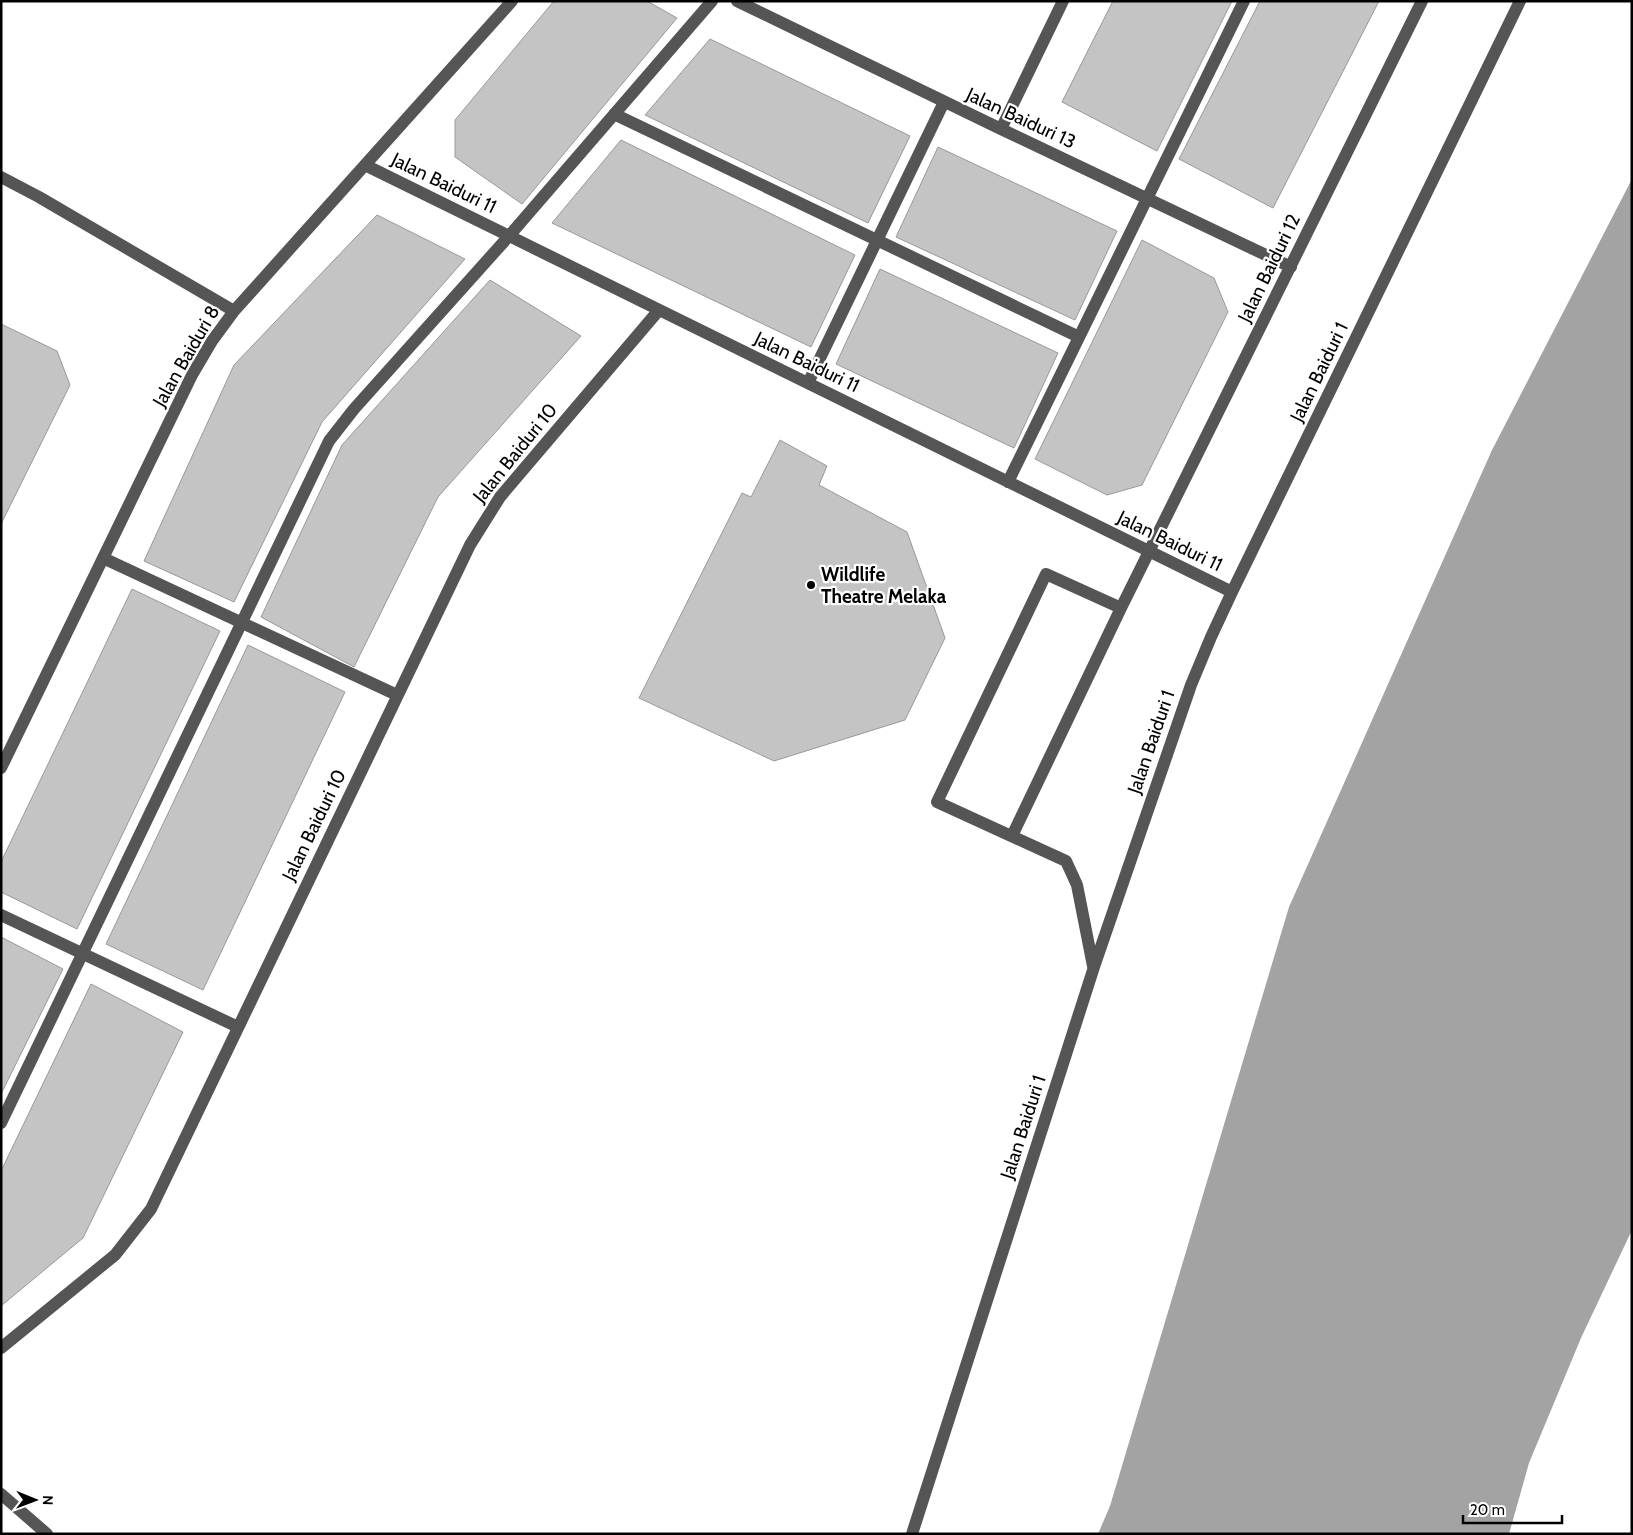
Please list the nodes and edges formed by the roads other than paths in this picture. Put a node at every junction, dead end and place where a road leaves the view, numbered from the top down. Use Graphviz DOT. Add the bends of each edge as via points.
graph roads {
  1 [pos="512,1"];
  2 [pos="712,1"];
  3 [pos="737,1"];
  4 [pos="1063,1"];
  5 [pos="1244,1"];
  6 [pos="1422,1"];
  7 [pos="1520,1"];
  8 [pos="944,102"];
  9 [pos="614,114"];
  10 [pos="1001,129"];
  11 [pos="365,165"];
  12 [pos="1,177"];
  13 [pos="1146,198"];
  14 [pos="509,236"];
  15 [pos="877,240"];
  16 [pos="1291,267"];
  17 [pos="659,310"];
  18 [pos="234,311"];
  19 [pos="1079,337"];
  20 [pos="808,383"];
  21 [pos="1008,482"];
  22 [pos="1149,552"];
  23 [pos="103,558"];
  24 [pos="1232,592"];
  25 [pos="1121,608"];
  26 [pos="241,623"];
  27 [pos="398,695"];
  28 [pos="1,768"];
  29 [pos="1012,836"];
  30 [pos="1,915"];
  31 [pos="83,953"];
  32 [pos="1094,967"];
  33 [pos="238,1027"];
  34 [pos="1,1123"];
  35 [pos="1,1348"];
  36 [pos="4,1501"];
  37 [pos="47,1534"];
  38 [pos="912,1534"];
  1 -- 11 [label="street, Jalan Baiduri 8"];
  2 -- 9 [label="street"];
  3 -- 8 [label="street, Jalan Baiduri 13"];
  4 -- 10 [label="street"];
  5 -- 13 [label="street"];
  6 -- 16 [label="street, Jalan Baiduri 12"];
  7 -- 24 [label="street, Jalan Baiduri 1"];
  8 -- 10 [label="street, Jalan Baiduri 13"];
  8 -- 15 [label="street"];
  9 -- 14 [label="street"];
  9 -- 15 [label="street"];
  10 -- 13 [label="street, Jalan Baiduri 13"];
  11 -- 14 [label="street, Jalan Baiduri 11"];
  11 -- 18 [label="street, Jalan Baiduri 8"];
  12 -- 18 [label="street"];
  13 -- 16 [label="street, Jalan Baiduri 13"];
  13 -- 19 [label="street"];
  14 -- 17 [label="street, Jalan Baiduri 11"];
  14 -- 26 [label="street" via="329,440"];
  15 -- 19 [label="street"];
  15 -- 20 [label="street"];
  16 -- 22 [label="street, Jalan Baiduri 12"];
  17 -- 20 [label="street, Jalan Baiduri 11"];
  17 -- 27 [label="street, Jalan Baiduri 10" via="500,496 470,545"];
  18 -- 23 [label="street, Jalan Baiduri 8" via="192,375"];
  19 -- 21 [label="street"];
  20 -- 21 [label="street, Jalan Baiduri 11"];
  21 -- 22 [label="street, Jalan Baiduri 11"];
  22 -- 24 [label="street, Jalan Baiduri 11"];
  22 -- 25 [label="street, Jalan Baiduri 12"];
  23 -- 26 [label="street"];
  23 -- 28 [label="street, Jalan Baiduri 8"];
  24 -- 32 [label="street, Jalan Baiduri 1" via="1191,685"];
  25 -- 29 [label="street, Jalan Baiduri 12"];
  25 -- 29 [label="street" via="1046,574 937,802"];
  26 -- 27 [label="street"];
  26 -- 31 [label="street"];
  27 -- 33 [label="street, Jalan Baiduri 10"];
  29 -- 32 [label="street" via="1066,861 1077,885"];
  30 -- 31 [label="street"];
  31 -- 33 [label="street"];
  31 -- 34 [label="street"];
  32 -- 38 [label="street, Jalan Baiduri 1"];
  33 -- 35 [label="street, Jalan Baiduri 10" via="150,1209 116,1255"];
  36 -- 37 [label="street"];
}
